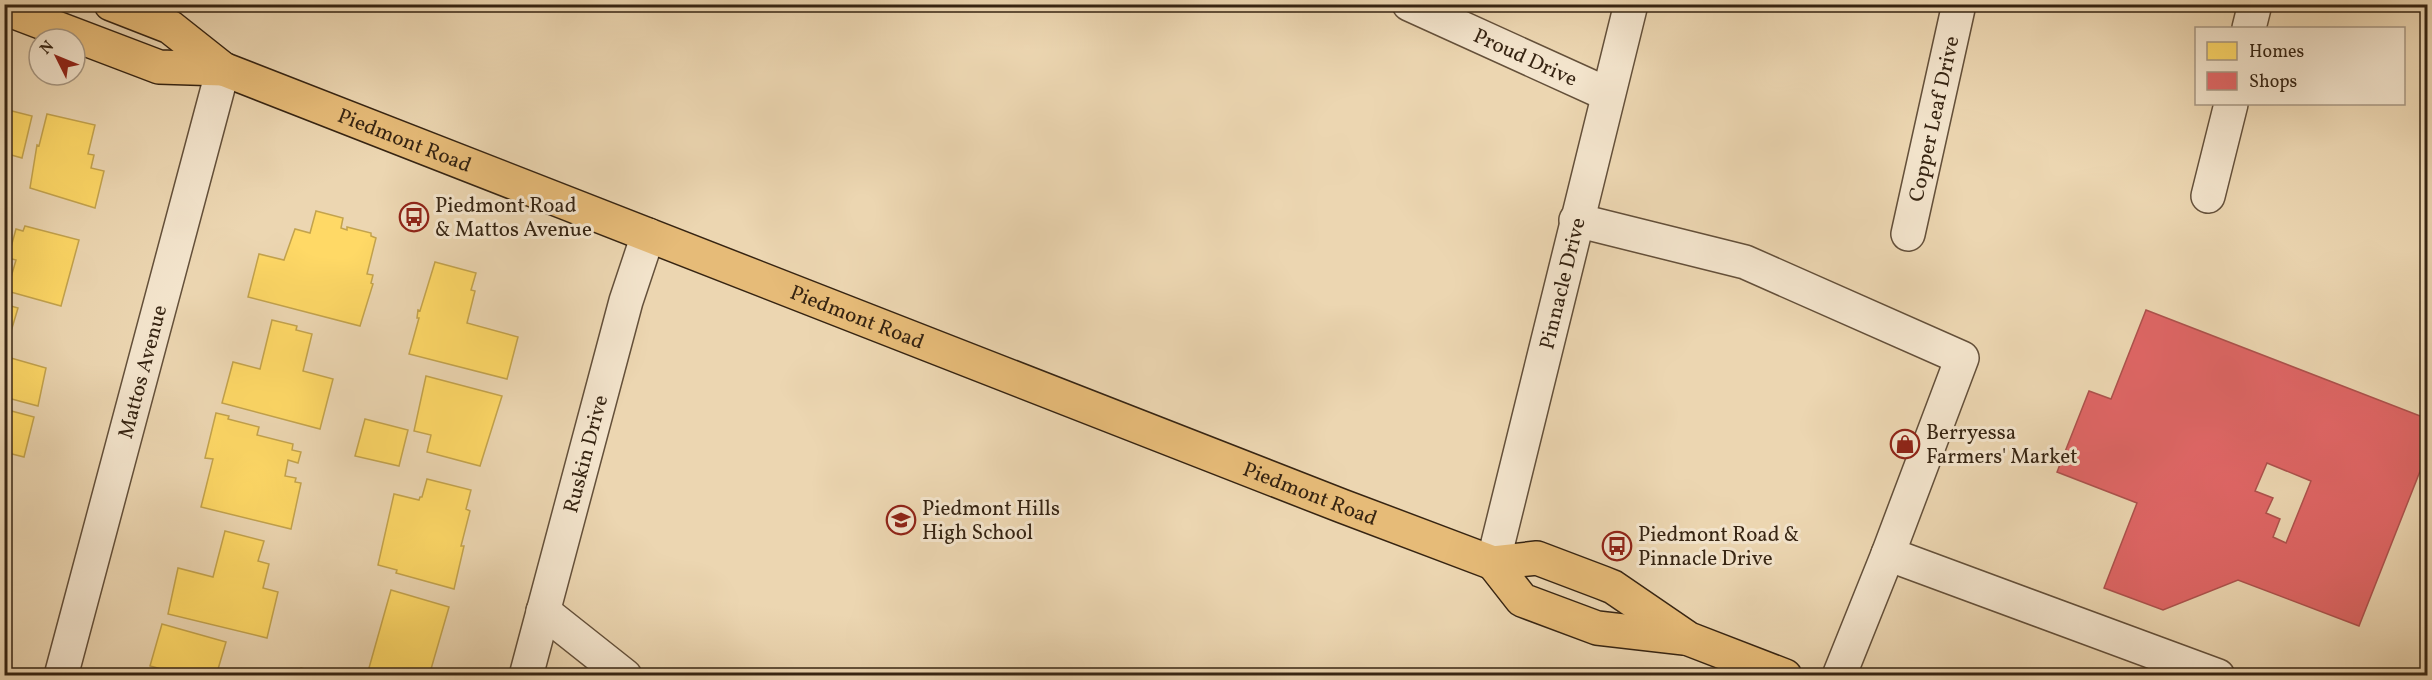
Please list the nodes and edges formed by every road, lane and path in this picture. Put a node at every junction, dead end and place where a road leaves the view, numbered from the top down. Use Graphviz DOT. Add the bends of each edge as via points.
graph roads {
  1 [pos="111,4"];
  2 [pos="1409,4"];
  3 [pos="1631,4"];
  4 [pos="1959,4"];
  5 [pos="2255,4"];
  6 [pos="4,8"];
  7 [pos="2249,27"];
  8 [pos="223,69"];
  9 [pos="1607,94"];
  10 [pos="2231,105"];
  11 [pos="2208,196"];
  12 [pos="1576,220"];
  13 [pos="1908,234"];
  14 [pos="648,235"];
  15 [pos="1888,554"];
  16 [pos="1493,563"];
  17 [pos="543,611"];
  18 [pos="1689,639"];
  19 [pos="61,675"];
  20 [pos="526,675"];
  21 [pos="625,675"];
  22 [pos="1785,675"];
  23 [pos="1839,675"];
  24 [pos="2213,675"];
  1 -- 8 [label="main road, Piedmont Road" via="170,27"];
  2 -- 9 [label="street, Proud Drive"];
  3 -- 9 [label="street, Pinnacle Drive"];
  4 -- 13 [label="street, Copper Leaf Drive"];
  5 -- 7 [label="street"];
  6 -- 8 [label="main road, Piedmont Road" via="159,68"];
  8 -- 14 [label="main road, Piedmont Road"];
  8 -- 19 [label="street, Mattos Avenue"];
  9 -- 12 [label="street, Pinnacle Drive"];
  10 -- 11 [label="street"];
  12 -- 15 [label="street" via="1745,262 1962,358"];
  12 -- 16 [label="street, Pinnacle Drive"];
  14 -- 16 [label="main road, Piedmont Road"];
  14 -- 17 [label="street, Ruskin Drive" via="626,301"];
  15 -- 23 [label="street"];
  15 -- 24 [label="street"];
  16 -- 18 [label="main road, Piedmont Road" via="1537,558 1559,566 1613,587"];
  16 -- 18 [label="main road, Piedmont Road" via="1522,600 1597,628"];
  17 -- 20 [label="street, Ruskin Drive"];
  17 -- 21 [label="street"];
  18 -- 22 [label="main road, Piedmont Road"];
}
